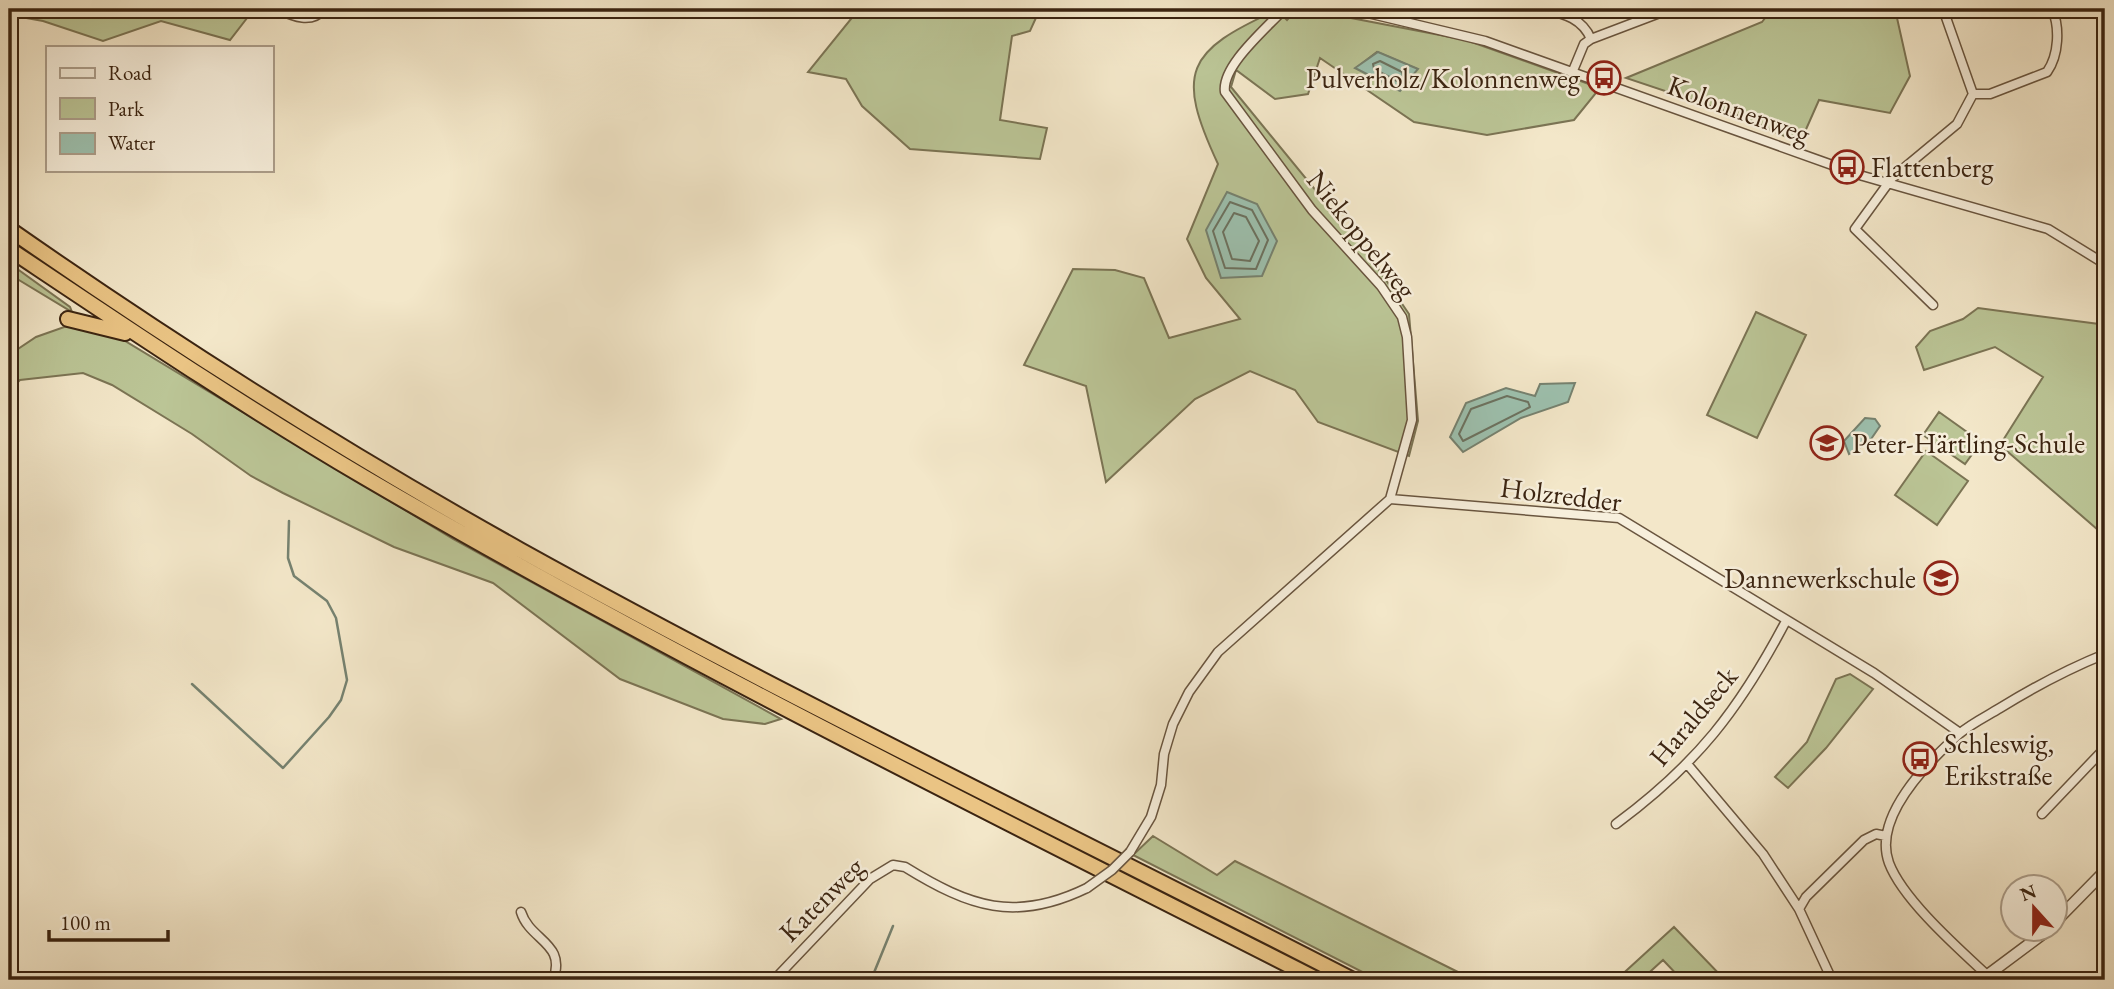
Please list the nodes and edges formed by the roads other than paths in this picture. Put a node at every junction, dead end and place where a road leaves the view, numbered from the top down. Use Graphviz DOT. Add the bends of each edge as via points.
graph roads {
  1 [pos="278,9"];
  2 [pos="325,9"];
  3 [pos="1284,9"];
  4 [pos="1351,9"];
  5 [pos="1544,9"];
  6 [pos="1670,9"];
  7 [pos="1943,9"];
  8 [pos="2052,9"];
  9 [pos="1645,13"];
  10 [pos="1591,39"];
  11 [pos="1572,73"];
  12 [pos="1973,94"];
  13 [pos="1887,184"];
  14 [pos="9,229"];
  15 [pos="9,249"];
  16 [pos="2105,264"];
  17 [pos="1933,305"];
  18 [pos="68,319"];
  19 [pos="146,341"];
  20 [pos="1390,499"];
  21 [pos="1786,621"];
  22 [pos="2105,654"];
  23 [pos="1960,733"];
  24 [pos="2105,748"];
  25 [pos="1688,765"];
  26 [pos="2042,814"];
  27 [pos="1616,824"];
  28 [pos="1886,836"];
  29 [pos="2105,871"];
  30 [pos="1799,909"];
  31 [pos="2068,909"];
  32 [pos="521,912"];
  33 [pos="2028,944"];
  34 [pos="1984,978"];
  35 [pos="553,980"];
  36 [pos="774,980"];
  37 [pos="1318,980"];
  38 [pos="1353,980"];
  39 [pos="1832,980"];
  1 -- 2 [label="street" via="305,18 316,17"];
  3 -- 20 [label="street, Niekoppelweg" via="1228,71 1225,92 1312,210 1381,286 1402,317 1412,420"];
  4 -- 11 [label="street, Kolonnenweg" via="1453,31"];
  5 -- 10 [label="street" via="1581,24"];
  6 -- 9 [label="street"];
  7 -- 12 [label="street"];
  8 -- 12 [label="street" via="2057,25 2053,63 2047,72 1990,93"];
  9 -- 10 [label="street"];
  10 -- 11 [label="street" via="1584,44"];
  11 -- 13 [label="street, Kolonnenweg"];
  12 -- 13 [label="street" via="1957,124"];
  13 -- 16 [label="street, Kolonnenweg" via="2048,229"];
  13 -- 17 [label="street" via="1855,229"];
  14 -- 38 [label="highway" via="256,394 518,549 818,708"];
  15 -- 19 [label="highway"];
  18 -- 19 [label="highway" via="106,326"];
  19 -- 37 [label="highway" via="362,476 677,652"];
  20 -- 21 [label="street, Holzredder" via="1619,518"];
  20 -- 36 [label="street, Katenweg, bridge" via="1218,652 1173,724 1151,817 1130,852 1112,870 1061,900 998,907 976,904 893,865 870,880"];
  21 -- 23 [label="street, Holzredder" via="1874,673"];
  21 -- 25 [label="street, Haraldseck" via="1740,701"];
  22 -- 23 [label="street" via="2029,690"];
  23 -- 28 [label="street" via="1906,792"];
  24 -- 26 [label="street"];
  25 -- 27 [label="street, Haraldseck"];
  25 -- 30 [label="street" via="1756,846"];
  28 -- 30 [label="street" via="1876,834 1864,840"];
  28 -- 34 [label="street" via="1889,864 1901,882"];
  29 -- 31 [label="street"];
  30 -- 39 [label="street"];
  32 -- 35 [label="street" via="523,920 553,951 557,960"];
  33 -- 34 [label="street"];
}
